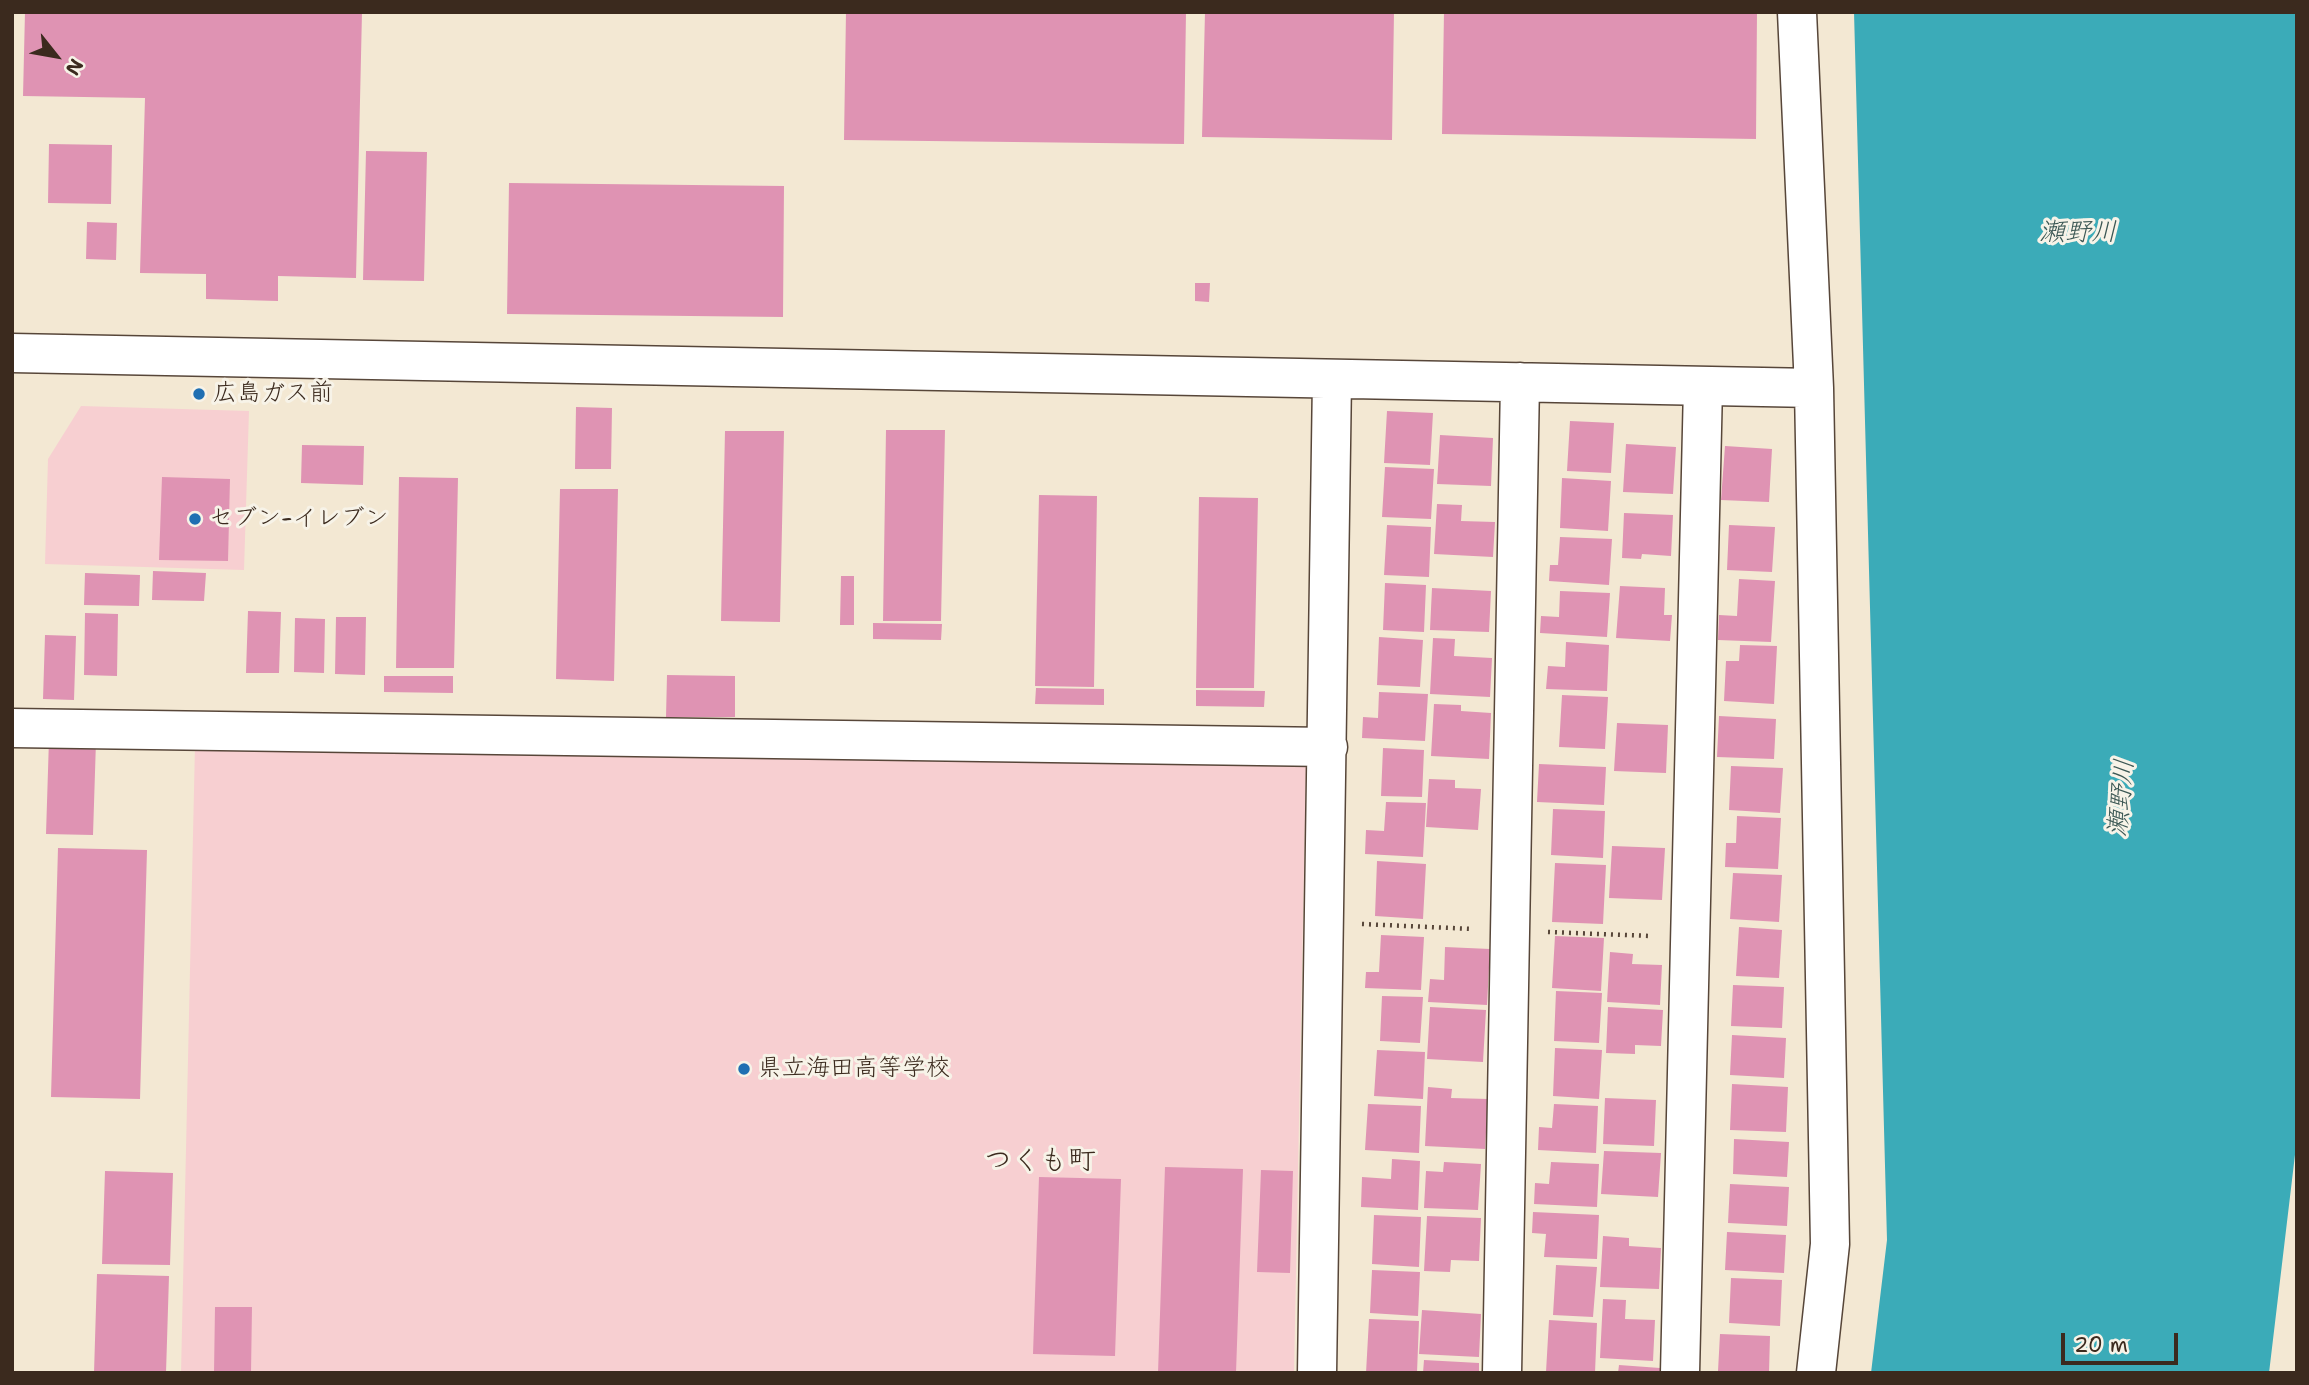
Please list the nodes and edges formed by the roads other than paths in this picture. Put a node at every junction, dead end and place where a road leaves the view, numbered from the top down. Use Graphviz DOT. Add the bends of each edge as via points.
graph roads {
  1 [pos="1797,12"];
  2 [pos="12,353"];
  3 [pos="1332,379"];
  4 [pos="1520,382"];
  5 [pos="1703,386"];
  6 [pos="1814,388"];
  7 [pos="12,728"];
  8 [pos="1328,747"];
  9 [pos="1317,1373"];
  10 [pos="1502,1373"];
  11 [pos="1680,1373"];
  12 [pos="1816,1373"];
  1 -- 6 [label="street"];
  2 -- 3 [label="street"];
  3 -- 4 [label="street"];
  3 -- 8 [label="street"];
  4 -- 5 [label="street"];
  4 -- 10 [label="street"];
  5 -- 6 [label="street"];
  5 -- 11 [label="street"];
  6 -- 12 [label="street" via="1830,1244"];
  7 -- 8 [label="street"];
  8 -- 9 [label="street"];
}
